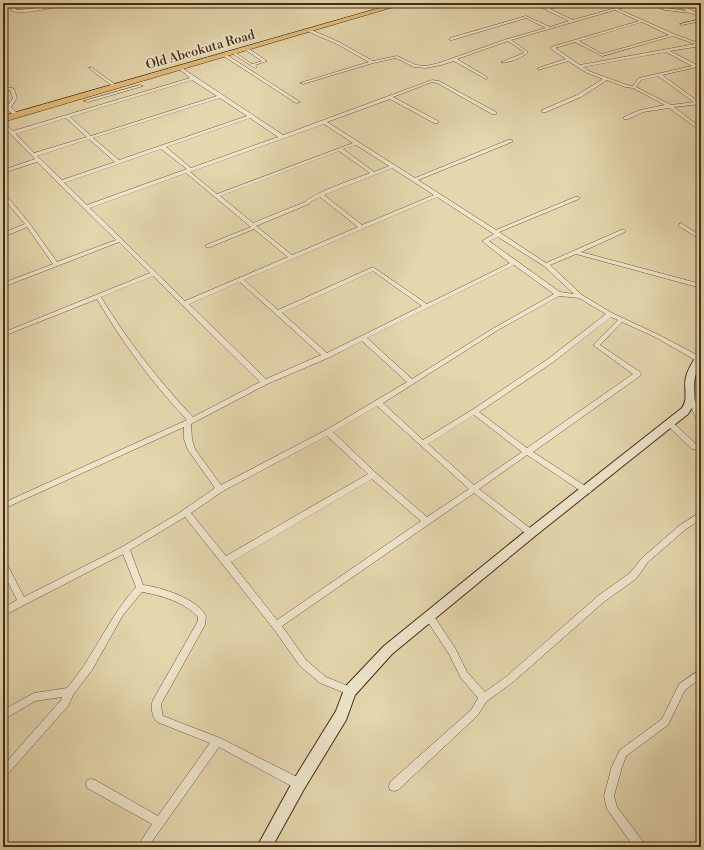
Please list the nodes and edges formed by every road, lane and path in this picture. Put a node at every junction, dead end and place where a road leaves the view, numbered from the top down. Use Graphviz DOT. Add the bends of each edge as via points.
graph roads {
  1 [pos="12,3"];
  2 [pos="105,3"];
  3 [pos="404,3"];
  4 [pos="534,3"];
  5 [pos="566,3"];
  6 [pos="637,3"];
  7 [pos="653,3"];
  8 [pos="674,3"];
  9 [pos="701,3"];
  10 [pos="58,4"];
  11 [pos="679,6"];
  12 [pos="546,9"];
  13 [pos="615,9"];
  14 [pos="692,12"];
  15 [pos="701,12"];
  16 [pos="701,16"];
  17 [pos="701,20"];
  18 [pos="572,21"];
  19 [pos="643,21"];
  20 [pos="682,24"];
  21 [pos="548,28"];
  22 [pos="308,30"];
  23 [pos="673,35"];
  24 [pos="450,39"];
  25 [pos="508,40"];
  26 [pos="575,41"];
  27 [pos="701,45"];
  28 [pos="245,48"];
  29 [pos="667,50"];
  30 [pos="232,52"];
  31 [pos="223,54"];
  32 [pos="454,59"];
  33 [pos="570,59"];
  34 [pos="372,62"];
  35 [pos="503,62"];
  36 [pos="252,65"];
  37 [pos="580,66"];
  38 [pos="179,67"];
  39 [pos="91,68"];
  40 [pos="257,69"];
  41 [pos="539,69"];
  42 [pos="659,75"];
  43 [pos="193,78"];
  44 [pos="486,78"];
  45 [pos="606,79"];
  46 [pos="302,83"];
  47 [pos="115,86"];
  48 [pos="141,86"];
  49 [pos="634,87"];
  50 [pos="3,89"];
  51 [pos="102,93"];
  52 [pos="220,96"];
  53 [pos="390,97"];
  54 [pos="86,101"];
  55 [pos="298,102"];
  56 [pos="3,103"];
  57 [pos="699,103"];
  58 [pos="670,106"];
  59 [pos="9,107"];
  60 [pos="544,111"];
  61 [pos="494,113"];
  62 [pos="16,115"];
  63 [pos="251,116"];
  64 [pos="67,117"];
  65 [pos="626,118"];
  66 [pos="3,119"];
  67 [pos="324,122"];
  68 [pos="436,122"];
  69 [pos="3,123"];
  70 [pos="701,130"];
  71 [pos="13,133"];
  72 [pos="91,137"];
  73 [pos="282,137"];
  74 [pos="510,141"];
  75 [pos="356,143"];
  76 [pos="162,147"];
  77 [pos="341,150"];
  78 [pos="36,157"];
  79 [pos="118,162"];
  80 [pos="393,166"];
  81 [pos="189,171"];
  82 [pos="3,172"];
  83 [pos="374,174"];
  84 [pos="415,180"];
  85 [pos="62,182"];
  86 [pos="3,195"];
  87 [pos="320,195"];
  88 [pos="438,195"];
  89 [pos="216,196"];
  90 [pos="578,198"];
  91 [pos="87,207"];
  92 [pos="28,225"];
  93 [pos="682,225"];
  94 [pos="254,226"];
  95 [pos="361,227"];
  96 [pos="623,231"];
  97 [pos="498,233"];
  98 [pos="3,235"];
  99 [pos="701,238"];
  100 [pos="120,240"];
  101 [pos="208,246"];
  102 [pos="576,252"];
  103 [pos="291,257"];
  104 [pos="514,263"];
  105 [pos="56,264"];
  106 [pos="546,265"];
  107 [pos="154,273"];
  108 [pos="240,279"];
  109 [pos="3,285"];
  110 [pos="701,286"];
  111 [pos="558,294"];
  112 [pos="98,296"];
  113 [pos="580,296"];
  114 [pos="186,303"];
  115 [pos="426,306"];
  116 [pos="277,313"];
  117 [pos="610,314"];
  118 [pos="621,320"];
  119 [pos="8,332"];
  120 [pos="362,338"];
  121 [pos="326,356"];
  122 [pos="700,358"];
  123 [pos="265,382"];
  124 [pos="411,382"];
  125 [pos="691,398"];
  126 [pos="378,404"];
  127 [pos="474,412"];
  128 [pos="189,421"];
  129 [pos="670,424"];
  130 [pos="701,424"];
  131 [pos="328,432"];
  132 [pos="423,444"];
  133 [pos="701,448"];
  134 [pos="526,451"];
  135 [pos="373,475"];
  136 [pos="220,489"];
  137 [pos="474,489"];
  138 [pos="587,491"];
  139 [pos="3,506"];
  140 [pos="186,512"];
  141 [pos="701,515"];
  142 [pos="426,521"];
  143 [pos="531,533"];
  144 [pos="125,549"];
  145 [pos="225,561"];
  146 [pos="3,564"];
  147 [pos="140,588"];
  148 [pos="22,602"];
  149 [pos="3,612"];
  150 [pos="429,616"];
  151 [pos="276,625"];
  152 [pos="701,673"];
  153 [pos="350,691"];
  154 [pos="69,692"];
  155 [pos="484,698"];
  156 [pos="3,715"];
  157 [pos="216,742"];
  158 [pos="3,774"];
  159 [pos="91,784"];
  160 [pos="299,784"];
  161 [pos="394,786"];
  162 [pos="159,822"];
  163 [pos="142,847"];
  164 [pos="264,847"];
  165 [pos="640,847"];
  1 -- 10 [label="street" via="14,11"];
  2 -- 10 [label="street" via="95,6"];
  3 -- 22 [label="highway, Old Abeokuta Road"];
  4 -- 12 [label="street"];
  5 -- 12 [label="street"];
  6 -- 13 [label="street"];
  7 -- 14 [label="street" via="666,9"];
  8 -- 11 [label="street"];
  9 -- 11 [label="street"];
  11 -- 14 [label="street"];
  12 -- 18 [label="street"];
  13 -- 18 [label="street"];
  13 -- 19 [label="street"];
  14 -- 15 [label="street"];
  14 -- 16 [label="street"];
  17 -- 20 [label="street"];
  18 -- 21 [label="street"];
  19 -- 23 [label="street"];
  19 -- 26 [label="street"];
  21 -- 24 [label="street" via="526,17"];
  21 -- 25 [label="street"];
  22 -- 28 [label="highway, Old Abeokuta Road"];
  22 -- 34 [label="street"];
  23 -- 26 [label="street" via="602,55"];
  23 -- 27 [label="street"];
  25 -- 32 [label="street"];
  25 -- 35 [label="street" via="526,52"];
  26 -- 33 [label="street" via="552,48"];
  27 -- 29 [label="street"];
  28 -- 30 [label="highway, Old Abeokuta Road"];
  28 -- 36 [label="street" via="265,61"];
  29 -- 37 [label="street"];
  29 -- 42 [label="street" via="696,66"];
  30 -- 31 [label="highway, Old Abeokuta Road"];
  30 -- 36 [label="street"];
  31 -- 38 [label="highway, Old Abeokuta Road"];
  31 -- 55 [label="street"];
  32 -- 34 [label="street" via="426,67 412,66 397,58"];
  32 -- 44 [label="street"];
  33 -- 37 [label="street"];
  33 -- 41 [label="street"];
  34 -- 46 [label="street"];
  36 -- 40 [label="street"];
  37 -- 45 [label="street"];
  38 -- 43 [label="street"];
  38 -- 47 [label="highway, Old Abeokuta Road"];
  39 -- 47 [label="street"];
  42 -- 49 [label="street" via="640,79"];
  42 -- 57 [label="street"];
  43 -- 52 [label="street"];
  43 -- 64 [label="street"];
  45 -- 49 [label="street"];
  45 -- 60 [label="street" via="579,96"];
  47 -- 51 [label="highway, Old Abeokuta Road"];
  48 -- 51 [label="street"];
  49 -- 58 [label="street"];
  50 -- 59 [label="street" via="12,89 14,94 15,100"];
  51 -- 54 [label="street"];
  51 -- 62 [label="highway, Old Abeokuta Road"];
  52 -- 63 [label="street"];
  52 -- 72 [label="street"];
  53 -- 61 [label="street" via="434,80"];
  53 -- 67 [label="street"];
  53 -- 68 [label="street"];
  56 -- 59 [label="street"];
  57 -- 58 [label="street"];
  58 -- 65 [label="street" via="636,113"];
  58 -- 70 [label="street"];
  59 -- 62 [label="street"];
  62 -- 66 [label="highway, Old Abeokuta Road"];
  63 -- 73 [label="street"];
  63 -- 76 [label="street"];
  64 -- 71 [label="street"];
  64 -- 72 [label="street"];
  67 -- 73 [label="street"];
  67 -- 75 [label="street"];
  69 -- 71 [label="street"];
  71 -- 78 [label="street"];
  72 -- 78 [label="street"];
  72 -- 79 [label="street"];
  73 -- 81 [label="street"];
  74 -- 84 [label="street"];
  75 -- 77 [label="street"];
  75 -- 80 [label="street"];
  76 -- 79 [label="street"];
  76 -- 81 [label="street"];
  77 -- 83 [label="street"];
  77 -- 89 [label="street"];
  78 -- 82 [label="street"];
  78 -- 85 [label="street"];
  79 -- 85 [label="street"];
  80 -- 83 [label="street"];
  80 -- 84 [label="street"];
  81 -- 89 [label="street"];
  81 -- 91 [label="street"];
  83 -- 87 [label="street"];
  84 -- 88 [label="street"];
  85 -- 91 [label="street"];
  86 -- 92 [label="street"];
  87 -- 94 [label="street"];
  87 -- 95 [label="street"];
  88 -- 95 [label="street"];
  88 -- 97 [label="street"];
  89 -- 94 [label="street"];
  90 -- 97 [label="street"];
  91 -- 100 [label="street"];
  92 -- 98 [label="street"];
  92 -- 105 [label="street"];
  93 -- 99 [label="street"];
  94 -- 101 [label="street"];
  94 -- 103 [label="street"];
  95 -- 103 [label="street"];
  96 -- 102 [label="street"];
  97 -- 104 [label="street" via="485,241"];
  97 -- 106 [label="street"];
  100 -- 105 [label="street"];
  100 -- 107 [label="street"];
  102 -- 106 [label="street"];
  102 -- 110 [label="street"];
  103 -- 108 [label="street"];
  104 -- 111 [label="street"];
  104 -- 115 [label="street"];
  105 -- 109 [label="street"];
  106 -- 113 [label="street"];
  107 -- 112 [label="street"];
  107 -- 114 [label="street"];
  108 -- 114 [label="street"];
  108 -- 116 [label="street"];
  111 -- 113 [label="street"];
  111 -- 124 [label="street"];
  112 -- 119 [label="street"];
  112 -- 128 [label="street" via="120,332"];
  113 -- 117 [label="street"];
  114 -- 123 [label="street"];
  115 -- 116 [label="street" via="373,269"];
  115 -- 120 [label="street"];
  116 -- 121 [label="street"];
  117 -- 118 [label="street"];
  117 -- 127 [label="street" via="550,361"];
  118 -- 122 [label="street"];
  118 -- 134 [label="street" via="596,345 638,374"];
  120 -- 121 [label="street"];
  120 -- 124 [label="street"];
  121 -- 123 [label="street"];
  122 -- 125 [label="street" via="690,380"];
  123 -- 128 [label="street"];
  124 -- 126 [label="street"];
  125 -- 129 [label="street" via="690,406"];
  125 -- 130 [label="street"];
  126 -- 131 [label="street"];
  126 -- 132 [label="street"];
  127 -- 132 [label="street"];
  127 -- 134 [label="street"];
  128 -- 136 [label="street" via="188,439 192,450"];
  128 -- 139 [label="street"];
  129 -- 133 [label="street"];
  129 -- 138 [label="street"];
  131 -- 135 [label="street"];
  131 -- 136 [label="street"];
  132 -- 137 [label="street"];
  134 -- 137 [label="street"];
  134 -- 138 [label="street"];
  135 -- 142 [label="street"];
  135 -- 145 [label="street"];
  136 -- 140 [label="street"];
  137 -- 142 [label="street"];
  137 -- 143 [label="street"];
  138 -- 143 [label="street"];
  140 -- 144 [label="street"];
  140 -- 145 [label="street"];
  141 -- 155 [label="street" via="683,526 645,560 633,576 602,598 510,679"];
  142 -- 151 [label="street"];
  143 -- 150 [label="street"];
  144 -- 147 [label="street"];
  144 -- 148 [label="street"];
  145 -- 151 [label="street"];
  146 -- 148 [label="street"];
  147 -- 154 [label="street" via="120,611 95,659"];
  147 -- 157 [label="street" via="149,589 192,607 202,616 202,622 156,707 160,719"];
  148 -- 149 [label="street"];
  150 -- 153 [label="street" via="388,650"];
  150 -- 155 [label="street" via="464,675"];
  151 -- 153 [label="street" via="303,663 323,680"];
  152 -- 165 [label="street" via="682,687 665,722 623,753 617,766 609,796 612,809"];
  153 -- 160 [label="street" via="340,715"];
  154 -- 156 [label="street" via="34,698"];
  154 -- 158 [label="street" via="64,703"];
  155 -- 161 [label="street" via="474,713"];
  157 -- 160 [label="street"];
  157 -- 162 [label="street"];
  159 -- 162 [label="street"];
  160 -- 164 [label="street"];
  162 -- 163 [label="street"];
}
